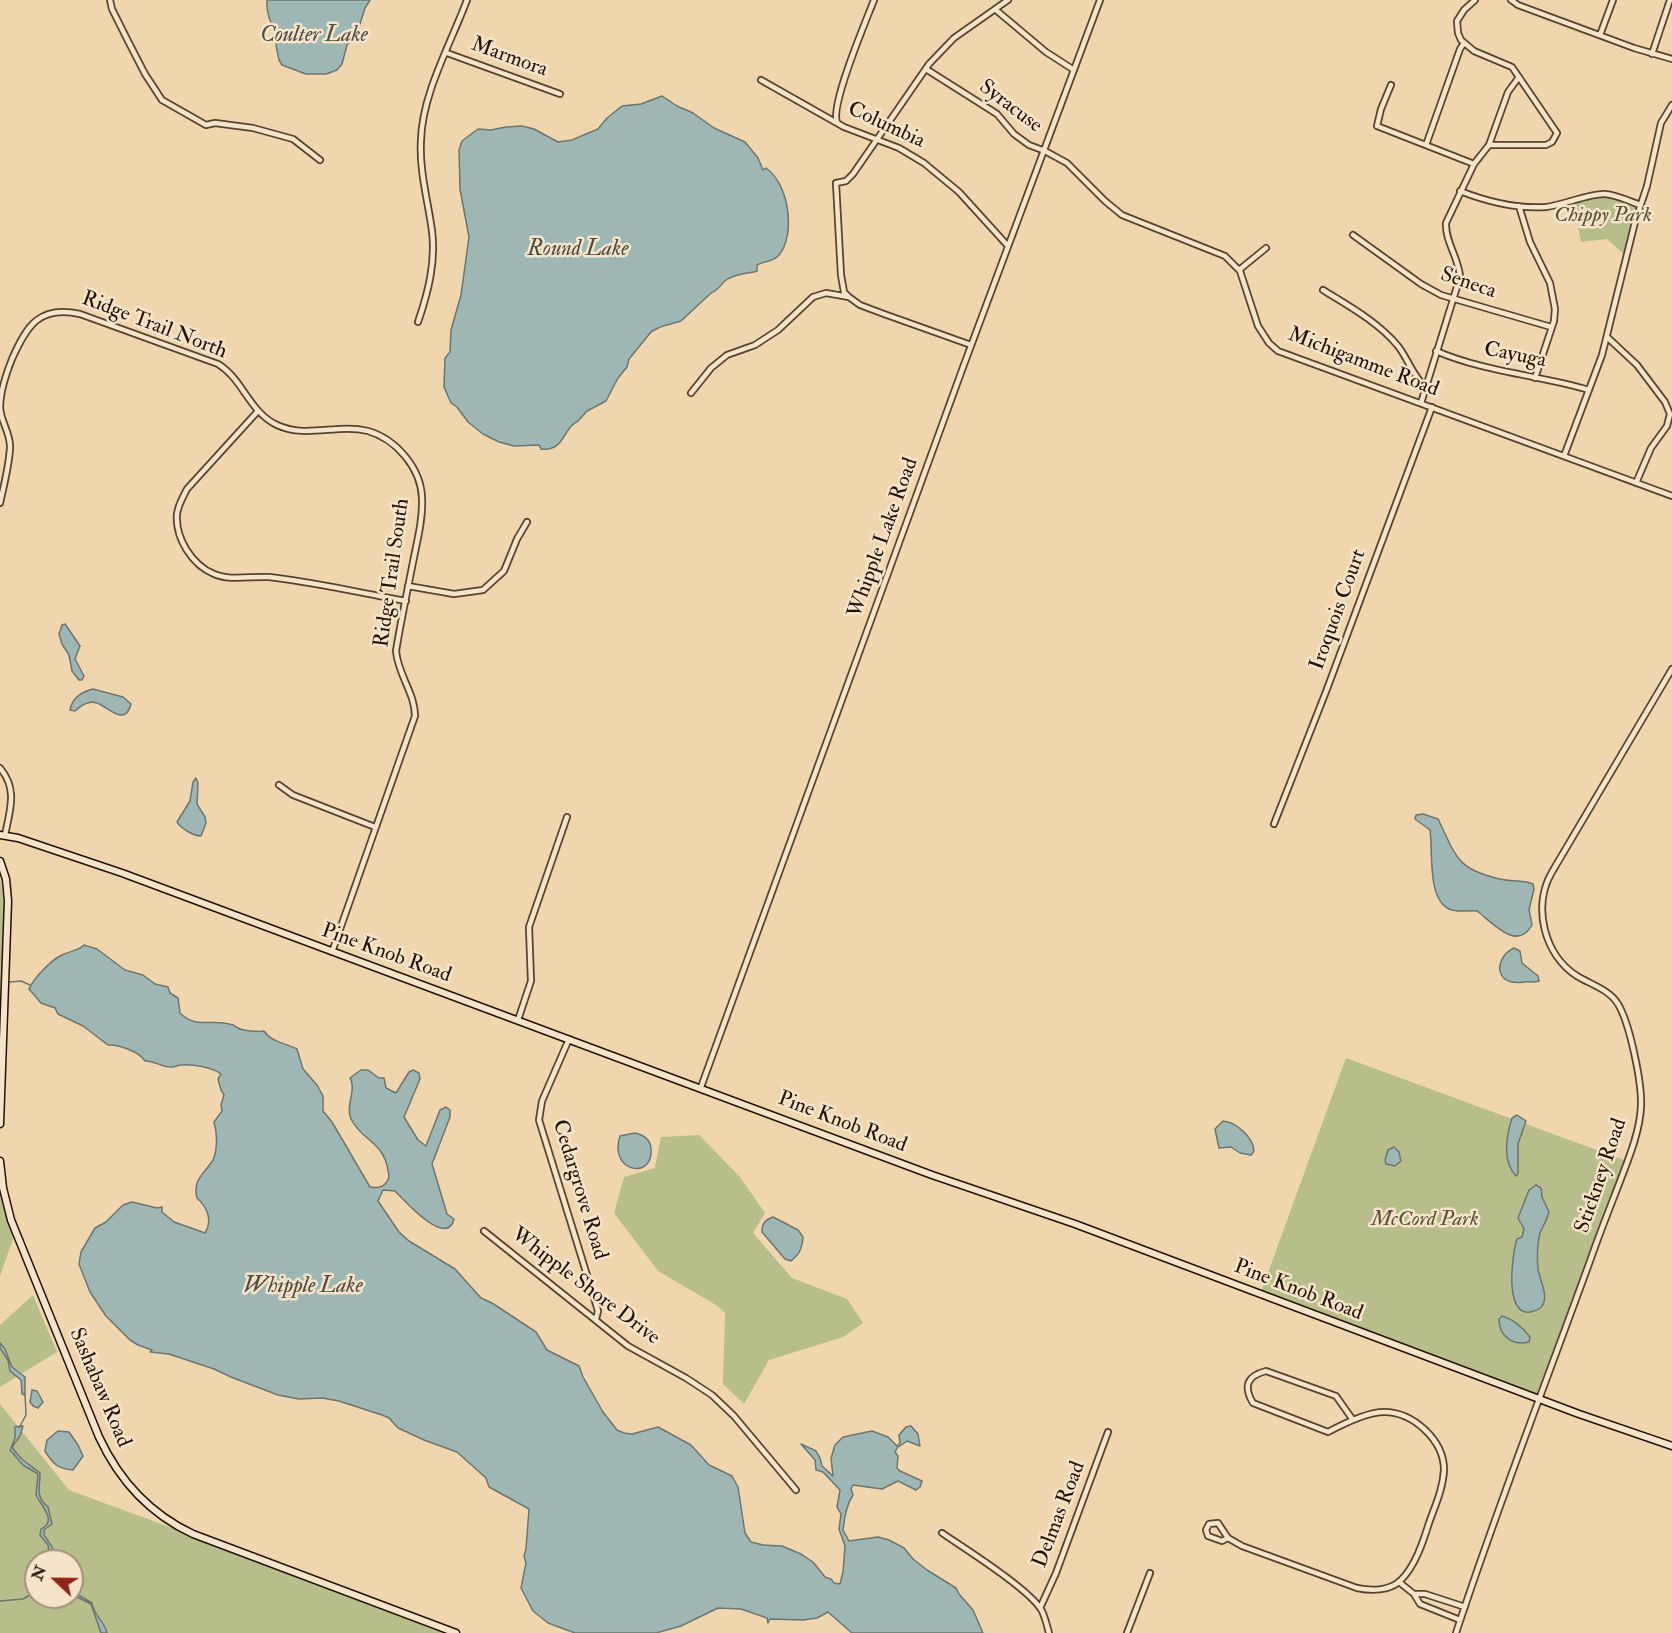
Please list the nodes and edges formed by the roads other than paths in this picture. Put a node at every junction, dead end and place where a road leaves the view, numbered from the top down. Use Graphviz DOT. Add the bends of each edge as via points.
graph roads {
  1 [pos="111,0"];
  2 [pos="467,0"];
  3 [pos="874,0"];
  4 [pos="1008,0"];
  5 [pos="1100,0"];
  6 [pos="1475,0"];
  7 [pos="1511,0"];
  8 [pos="1613,0"];
  9 [pos="1670,0"];
  10 [pos="996,9"];
  11 [pos="1600,35"];
  12 [pos="1464,43"];
  13 [pos="447,52"];
  14 [pos="1652,54"];
  15 [pos="1672,59"];
  16 [pos="926,69"];
  17 [pos="1074,70"];
  18 [pos="1519,77"];
  19 [pos="761,80"];
  20 [pos="1391,85"];
  21 [pos="560,94"];
  22 [pos="1672,105"];
  23 [pos="837,122"];
  24 [pos="876,141"];
  25 [pos="1426,145"];
  26 [pos="1489,145"];
  27 [pos="1045,151"];
  28 [pos="320,160"];
  29 [pos="1474,164"];
  30 [pos="1460,191"];
  31 [pos="1640,205"];
  32 [pos="1519,206"];
  33 [pos="1353,235"];
  34 [pos="1008,246"];
  35 [pos="1266,248"];
  36 [pos="1239,270"];
  37 [pos="1323,291"];
  38 [pos="849,297"];
  39 [pos="1453,299"];
  40 [pos="418,322"];
  41 [pos="1551,327"];
  42 [pos="1607,337"];
  43 [pos="971,345"];
  44 [pos="1436,351"];
  45 [pos="1535,378"];
  46 [pos="1426,388"];
  47 [pos="1589,390"];
  48 [pos="691,393"];
  49 [pos="1421,403"];
  50 [pos="1432,407"];
  51 [pos="258,411"];
  52 [pos="1564,456"];
  53 [pos="1636,483"];
  54 [pos="1672,496"];
  55 [pos="0,503"];
  56 [pos="527,522"];
  57 [pos="408,586"];
  58 [pos="406,601"];
  59 [pos="1672,669"];
  60 [pos="0,768"];
  61 [pos="279,785"];
  62 [pos="567,817"];
  63 [pos="1274,824"];
  64 [pos="375,827"];
  65 [pos="2,835"];
  66 [pos="0,861"];
  67 [pos="332,952"];
  68 [pos="518,1020"];
  69 [pos="569,1039"];
  70 [pos="701,1087"];
  71 [pos="0,1124"];
  72 [pos="0,1161"];
  73 [pos="484,1231"];
  74 [pos="596,1319"];
  75 [pos="1539,1398"];
  76 [pos="1353,1420"];
  77 [pos="1108,1432"];
  78 [pos="1672,1446"];
  79 [pos="796,1490"];
  80 [pos="942,1533"];
  81 [pos="1228,1538"];
  82 [pos="1150,1573"];
  83 [pos="1399,1582"];
  84 [pos="1414,1594"];
  85 [pos="1443,1600"];
  86 [pos="1465,1607"];
  87 [pos="1040,1608"];
  88 [pos="1439,1611"];
  89 [pos="1460,1620"];
  90 [pos="456,1633"];
  91 [pos="1049,1633"];
  92 [pos="1127,1633"];
  93 [pos="1456,1633"];
  1 -- 28 [label="street" via="128,41 162,99 206,125 253,128 293,139"];
  2 -- 13 [label="street"];
  3 -- 23 [label="street" via="843,84 835,115"];
  4 -- 10 [label="street"];
  5 -- 17 [label="street, Whipple Lake Road"];
  6 -- 12 [label="street" via="1457,21"];
  7 -- 11 [label="street"];
  8 -- 11 [label="street"];
  9 -- 14 [label="street"];
  10 -- 16 [label="street" via="954,38"];
  10 -- 17 [label="street" via="1046,52"];
  11 -- 14 [label="street"];
  12 -- 18 [label="street" via="1508,64"];
  12 -- 25 [label="street"];
  13 -- 21 [label="street, Marmora"];
  13 -- 40 [label="street" via="431,88 420,150 433,251"];
  14 -- 15 [label="street"];
  16 -- 24 [label="street"];
  16 -- 27 [label="street, Syracuse" via="997,114 1020,139"];
  17 -- 27 [label="street, Whipple Lake Road"];
  18 -- 26 [label="street" via="1508,92"];
  18 -- 26 [label="street" via="1556,129 1555,137 1546,145"];
  19 -- 23 [label="street, Columbia"];
  20 -- 25 [label="street" via="1377,126"];
  22 -- 31 [label="street" via="1660,123"];
  23 -- 24 [label="street, Columbia"];
  24 -- 34 [label="street, Columbia" via="911,154 938,172"];
  24 -- 38 [label="street" via="853,174 836,183 841,275"];
  25 -- 29 [label="street"];
  26 -- 29 [label="street"];
  27 -- 34 [label="street, Whipple Lake Road"];
  27 -- 36 [label="street" via="1067,163 1122,215 1218,252"];
  29 -- 30 [label="street"];
  30 -- 32 [label="street" via="1486,201"];
  30 -- 39 [label="street" via="1446,223 1460,267"];
  31 -- 32 [label="street" via="1599,194 1560,205"];
  31 -- 42 [label="street"];
  32 -- 41 [label="street" via="1554,295"];
  33 -- 39 [label="street, Seneca" via="1421,284"];
  34 -- 43 [label="street, Whipple Lake Road"];
  35 -- 36 [label="street"];
  36 -- 49 [label="street, Michigamme Road" via="1258,326 1278,351"];
  37 -- 46 [label="street" via="1371,321 1397,345"];
  38 -- 43 [label="street" via="868,308"];
  38 -- 48 [label="street" via="826,293 813,297 767,338 727,356 711,368"];
  39 -- 41 [label="street, Seneca"];
  39 -- 44 [label="street"];
  41 -- 45 [label="street"];
  42 -- 47 [label="street"];
  42 -- 53 [label="street" via="1637,365 1670,414"];
  43 -- 70 [label="street, Whipple Lake Road"];
  44 -- 45 [label="street, Cayuga" via="1475,365"];
  44 -- 46 [label="street"];
  45 -- 47 [label="street, Cayuga"];
  46 -- 49 [label="street"];
  47 -- 52 [label="street"];
  49 -- 50 [label="street, Michigamme Road"];
  50 -- 52 [label="street, Michigamme Road"];
  50 -- 63 [label="street, Iroquois Court"];
  51 -- 55 [label="street, Ridge Trail North" via="218,364 90,317 54,311 27,329 4,382 0,406 10,447"];
  51 -- 57 [label="street, Ridge Trail South" via="276,425 301,432 368,431 392,443 407,458 418,477 422,498"];
  51 -- 58 [label="street" via="187,489 177,514 180,534 191,557 220,576 270,578"];
  52 -- 53 [label="street, Michigamme Road"];
  53 -- 54 [label="street, Michigamme Road"];
  56 -- 57 [label="street" via="504,572 483,590 454,594"];
  57 -- 58 [label="street, Ridge Trail South"];
  58 -- 64 [label="street, Ridge Trail South" via="397,658 415,716"];
  59 -- 75 [label="street, Stickney Road" via="1554,868 1542,896 1548,940 1556,956 1575,975 1606,992 1618,1004 1637,1067 1641,1107 1628,1159"];
  60 -- 65 [label="street" via="12,795"];
  61 -- 64 [label="street" via="293,795"];
  62 -- 68 [label="street" via="529,927 532,972"];
  64 -- 67 [label="street, Ridge Trail South"];
  65 -- 67 [label="street, Pine Knob Road" via="122,873"];
  66 -- 71 [label="street" via="8,901"];
  67 -- 68 [label="street, Pine Knob Road"];
  68 -- 69 [label="street, Pine Knob Road"];
  69 -- 70 [label="street, Pine Knob Road"];
  69 -- 74 [label="street, Cedargrove Road" via="542,1101 539,1120 596,1301"];
  70 -- 75 [label="street, Pine Knob Road"];
  72 -- 90 [label="street, Sashabaw Road" via="12,1220 99,1437 135,1492 161,1515 199,1537"];
  73 -- 74 [label="street, Whipple Shore Drive"];
  74 -- 79 [label="street, Whipple Shore Drive" via="630,1347 712,1395"];
  75 -- 78 [label="street, Pine Knob Road"];
  75 -- 86 [label="street, Stickney Road"];
  76 -- 76 [label="street" via="1328,1431 1252,1403 1247,1393 1248,1382 1256,1373 1266,1371 1326,1392 1336,1396"];
  76 -- 83 [label="street" via="1383,1412 1416,1422 1430,1435 1444,1468 1442,1488 1420,1548"];
  77 -- 87 [label="street, Delmas Road"];
  80 -- 87 [label="street"];
  81 -- 81 [label="street" via="1222,1541 1208,1536 1209,1524 1218,1523"];
  81 -- 83 [label="street" via="1357,1588 1371,1591"];
  82 -- 92 [label="street"];
  83 -- 84 [label="street"];
  84 -- 85 [label="street"];
  84 -- 88 [label="street" via="1420,1604"];
  85 -- 86 [label="street"];
  85 -- 88 [label="street"];
  86 -- 89 [label="street, Stickney Road"];
  87 -- 91 [label="street"];
  88 -- 89 [label="street"];
  89 -- 93 [label="street, Stickney Road"];
}
